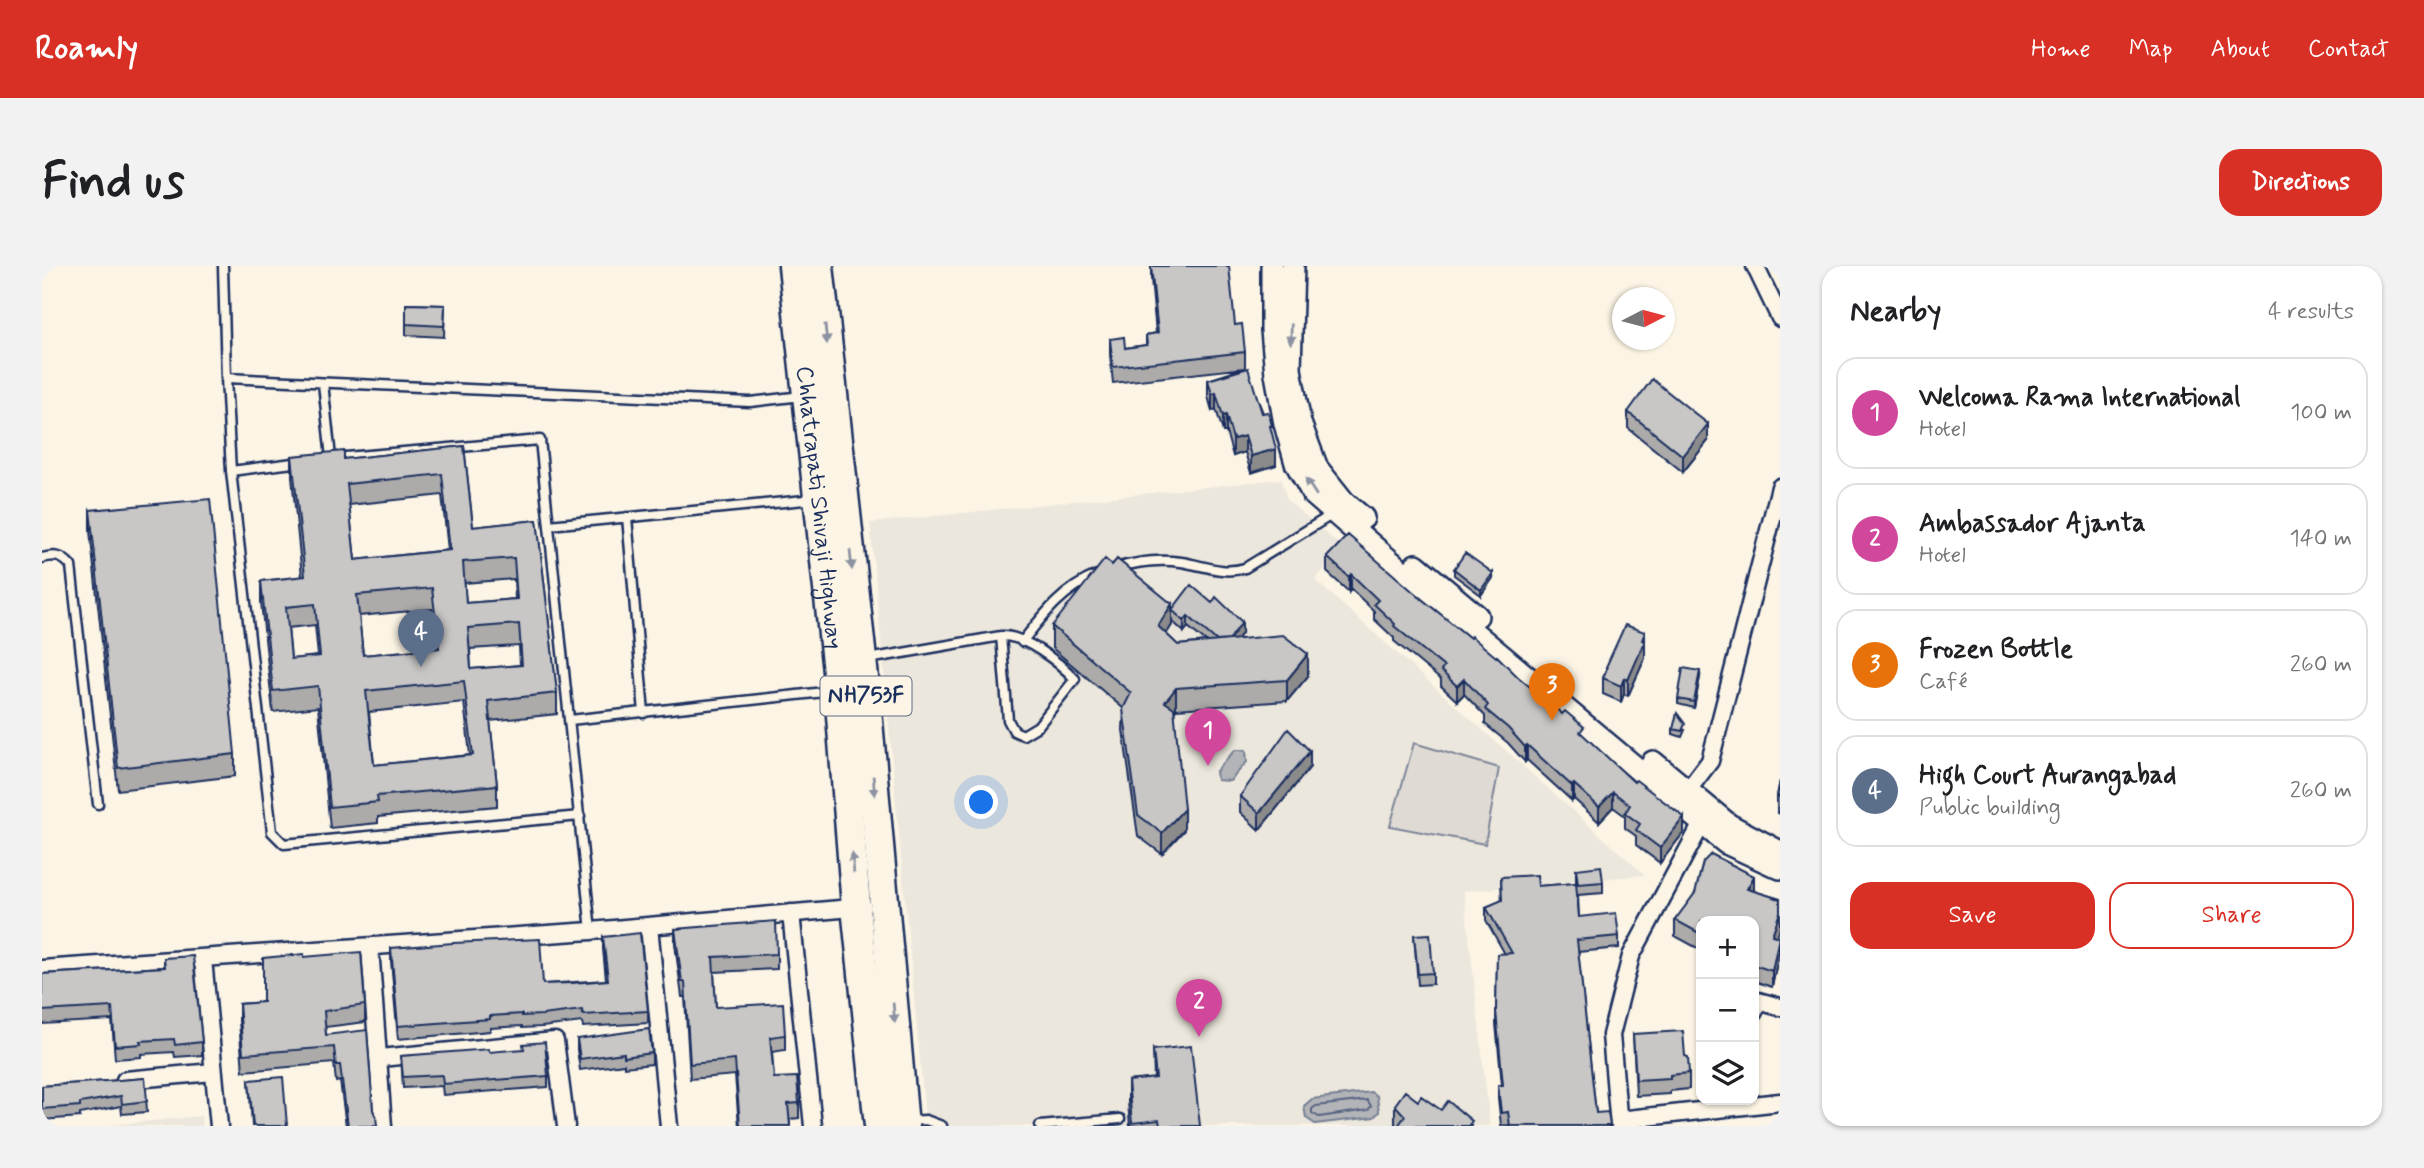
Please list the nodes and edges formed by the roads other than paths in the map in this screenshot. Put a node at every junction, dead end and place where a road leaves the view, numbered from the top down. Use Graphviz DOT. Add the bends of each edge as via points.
graph roads {
  1 [pos="223,266"];
  2 [pos="793,266"];
  3 [pos="819,266"];
  4 [pos="1272,266"];
  5 [pos="1293,266"];
  6 [pos="1755,266"];
  7 [pos="1780,318"];
  8 [pos="1283,370"];
  9 [pos="226,378"];
  10 [pos="323,383"];
  11 [pos="807,396"];
  12 [pos="331,458"];
  13 [pos="318,460"];
  14 [pos="306,461"];
  15 [pos="231,471"];
  16 [pos="1780,487"];
  17 [pos="817,499"];
  18 [pos="1335,513"];
  19 [pos="626,517"];
  20 [pos="550,525"];
  21 [pos="42,558"];
  22 [pos="1479,627"];
  23 [pos="1001,636"];
  24 [pos="1022,642"];
  25 [pos="861,660"];
  26 [pos="839,690"];
  27 [pos="644,713"];
  28 [pos="570,720"];
  29 [pos="1686,799"];
  30 [pos="98,804"];
  31 [pos="1706,815"];
  32 [pos="580,817"];
  33 [pos="1780,852"];
  34 [pos="1780,868"];
  35 [pos="870,906"];
  36 [pos="791,913"];
  37 [pos="649,926"];
  38 [pos="592,931"];
  39 [pos="370,947"];
  40 [pos="203,959"];
  41 [pos="42,969"];
  42 [pos="1759,1001"];
  43 [pos="1780,1007"];
  44 [pos="380,1058"];
  45 [pos="214,1072"];
  46 [pos="108,1082"];
  47 [pos="1780,1102"];
  48 [pos="1759,1103"];
  49 [pos="1727,1105"];
  50 [pos="1121,1119"];
  51 [pos="1619,1123"];
  52 [pos="896,1124"];
  53 [pos="219,1126"];
  54 [pos="383,1126"];
  55 [pos="566,1126"];
  56 [pos="668,1126"];
  57 [pos="813,1126"];
  58 [pos="942,1126"];
  59 [pos="1040,1126"];
  1 -- 9 [label="lane"];
  2 -- 11 [label="highway, Chhatrapati Shivaji Highway / NH753F"];
  3 -- 25 [label="highway, Chhatrapati Shivaji Highway / NH753F, one-way"];
  4 -- 8 [label="street" via="1272,330"];
  5 -- 8 [label="street, one-way"];
  6 -- 7 [label="street"];
  18 -- 8 [label="street, one-way" via="1313,494 1296,463 1285,424"];
  8 -- 22 [label="street" via="1317,468 1344,502"];
  9 -- 10 [label="lane"];
  9 -- 15 [label="lane"];
  10 -- 11 [label="lane" via="750,402"];
  10 -- 12 [label="lane"];
  11 -- 17 [label="highway, Chhatrapati Shivaji Highway / NH753F"];
  12 -- 13 [label="lane"];
  12 -- 20 [label="lane" via="540,440"];
  14 -- 15 [label="lane"];
  15 -- 32 [label="lane" via="272,832 284,844"];
  16 -- 29 [label="street" via="1710,761"];
  17 -- 19 [label="lane"];
  17 -- 26 [label="highway, Chhatrapati Shivaji Highway / NH753F"];
  18 -- 22 [label="street"];
  18 -- 24 [label="lane" via="1233,572 1157,561 1129,564 1085,580 1052,605"];
  19 -- 20 [label="lane"];
  19 -- 27 [label="lane"];
  20 -- 28 [label="lane"];
  21 -- 30 [label="lane" via="54,555 71,566"];
  22 -- 29 [label="street"];
  23 -- 24 [label="lane"];
  23 -- 24 [label="lane" via="1008,720 1014,731 1023,735 1038,726 1075,679 1058,662"];
  23 -- 25 [label="lane"];
  25 -- 35 [label="highway, Chhatrapati Shivaji Highway / NH753F, one-way"];
  26 -- 27 [label="lane"];
  35 -- 26 [label="highway, Chhatrapati Shivaji Highway / NH753F, one-way"];
  27 -- 28 [label="lane"];
  28 -- 32 [label="lane"];
  29 -- 31 [label="street"];
  31 -- 33 [label="street"];
  31 -- 34 [label="street" via="1726,843"];
  31 -- 51 [label="street" via="1630,956 1611,1035"];
  32 -- 38 [label="lane"];
  35 -- 36 [label="street"];
  35 -- 52 [label="highway, Chhatrapati Shivaji Highway / NH753F"];
  36 -- 37 [label="street"];
  36 -- 57 [label="street"];
  37 -- 38 [label="street"];
  37 -- 56 [label="street"];
  38 -- 39 [label="street"];
  39 -- 40 [label="street"];
  39 -- 44 [label="street"];
  40 -- 41 [label="street"];
  40 -- 45 [label="street"];
  42 -- 43 [label="street"];
  44 -- 54 [label="street"];
  44 -- 55 [label="street" via="555,1041"];
  45 -- 46 [label="street"];
  45 -- 53 [label="street"];
  47 -- 48 [label="street"];
  49 -- 51 [label="street"];
  50 -- 59 [label="lane"];
  52 -- 58 [label="lane" via="926,1120"];
}
